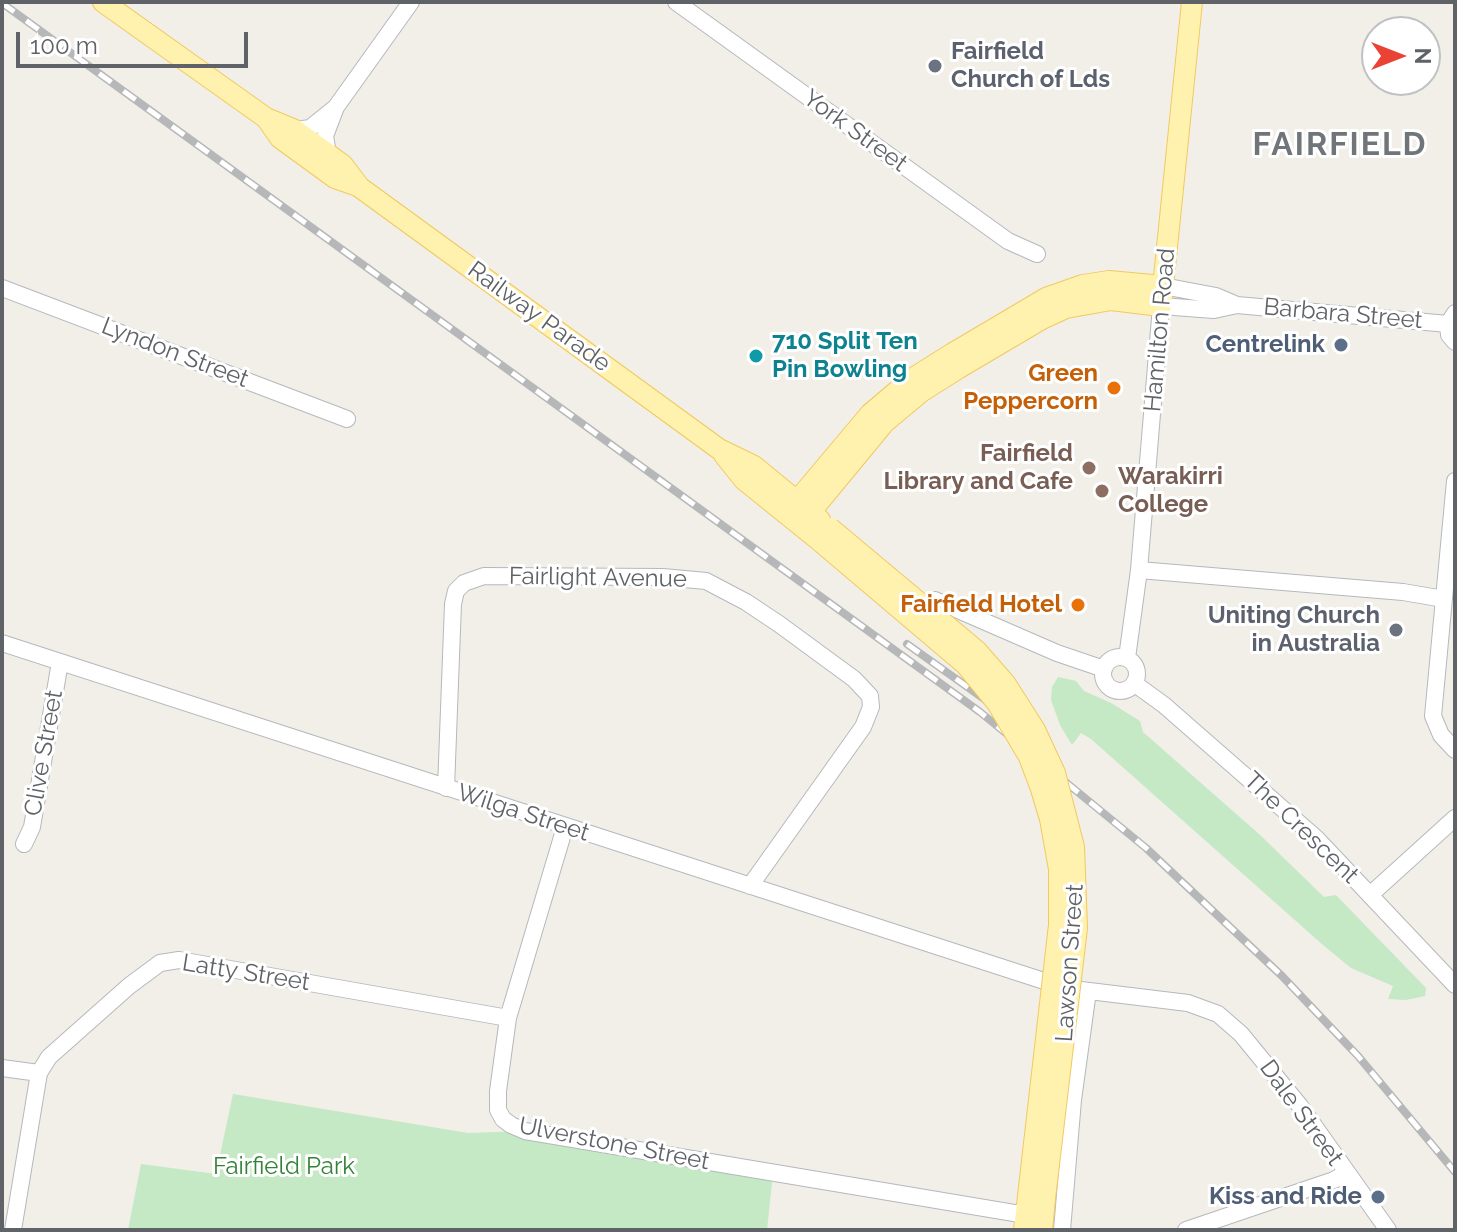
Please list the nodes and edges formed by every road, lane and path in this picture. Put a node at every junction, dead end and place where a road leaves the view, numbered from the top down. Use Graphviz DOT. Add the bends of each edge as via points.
graph roads {
  1 [pos="103,2"];
  2 [pos="411,2"];
  3 [pos="676,2"];
  4 [pos="1192,2"];
  5 [pos="336,107"];
  6 [pos="266,118"];
  7 [pos="295,130"];
  8 [pos="328,154"];
  9 [pos="358,186"];
  10 [pos="1037,254"];
  11 [pos="2,288"];
  12 [pos="1162,296"];
  13 [pos="1452,318"];
  14 [pos="1455,342"];
  15 [pos="347,419"];
  16 [pos="1455,481"];
  17 [pos="798,513"];
  18 [pos="1139,570"];
  19 [pos="1444,599"];
  20 [pos="935,600"];
  21 [pos="2,643"];
  22 [pos="1127,658"];
  23 [pos="60,662"];
  24 [pos="1104,669"];
  25 [pos="1135,684"];
  26 [pos="1455,750"];
  27 [pos="446,788"];
  28 [pos="1455,818"];
  29 [pos="565,827"];
  30 [pos="24,844"];
  31 [pos="750,886"];
  32 [pos="1370,895"];
  33 [pos="1044,981"];
  34 [pos="1455,985"];
  35 [pos="1084,990"];
  36 [pos="508,1018"];
  37 [pos="2,1068"];
  38 [pos="39,1073"];
  39 [pos="1346,1173"];
  40 [pos="1031,1210"];
  41 [pos="13,1230"];
  42 [pos="1042,1230"];
  43 [pos="1062,1230"];
  44 [pos="1186,1230"];
  45 [pos="1388,1230"];
  1 -- 6 [label="main road, Railway Parade"];
  2 -- 5 [label="street"];
  3 -- 10 [label="street, York Street" via="1008,241"];
  4 -- 12 [label="main road, Hamilton Road"];
  5 -- 7 [label="street" via="310,128"];
  5 -- 8 [label="street" via="325,136"];
  6 -- 7 [label="main road, Railway Parade"];
  6 -- 9 [label="main road, Railway Parade" via="280,138 335,178"];
  7 -- 8 [label="main road, Railway Parade"];
  8 -- 9 [label="main road, Railway Parade"];
  9 -- 17 [label="main road, Railway Parade" via="719,449 754,466"];
  11 -- 15 [label="street, Lyndon Street"];
  12 -- 13 [label="street, Barbara Street" via="1214,310 1237,305"];
  12 -- 17 [label="main road, Barbara Street" via="1090,302 1042,319 921,392"];
  12 -- 18 [label="street, Hamilton Road"];
  13 -- 14 [label="street" via="1449,335"];
  16 -- 19 [label="street"];
  17 -- 40 [label="main road, Lawson Street, bridge" via="965,664 997,703 1041,789 1059,869 1059,925"];
  18 -- 19 [label="street"];
  18 -- 22 [label="street, Hamilton Road"];
  19 -- 26 [label="street" via="1433,716"];
  20 -- 24 [label="street"];
  21 -- 23 [label="street, Wilga Street"];
  22 -- 24 [label="street" via="1116,657"];
  22 -- 25 [label="street" via="1138,671"];
  23 -- 27 [label="street, Wilga Street"];
  23 -- 30 [label="street, Clive Street" via="32,827"];
  24 -- 25 [label="street" via="1111,689 1122,692"];
  25 -- 32 [label="street, The Crescent" via="1265,792"];
  27 -- 29 [label="street, Wilga Street"];
  27 -- 31 [label="street, Fairlight Avenue" via="453,604 464,583 484,576 706,581 779,624 870,696 863,727"];
  28 -- 32 [label="street"];
  29 -- 31 [label="street, Wilga Street"];
  29 -- 36 [label="street, Ulverstone Street"];
  31 -- 33 [label="street, Wilga Street"];
  32 -- 34 [label="street, The Crescent"];
  35 -- 39 [label="street, Dale Street" via="1204,1007 1229,1023 1300,1106"];
  35 -- 43 [label="street, Lawson Street"];
  36 -- 38 [label="street, Latty Street" via="169,961 136,979 49,1057"];
  36 -- 40 [label="street, Ulverstone Street" via="498,1110 503,1119 525,1131"];
  37 -- 38 [label="street"];
  38 -- 41 [label="street"];
  39 -- 44 [label="street"];
  39 -- 45 [label="street, Dale Street"];
  40 -- 42 [label="main road, Lawson Street"];
}
